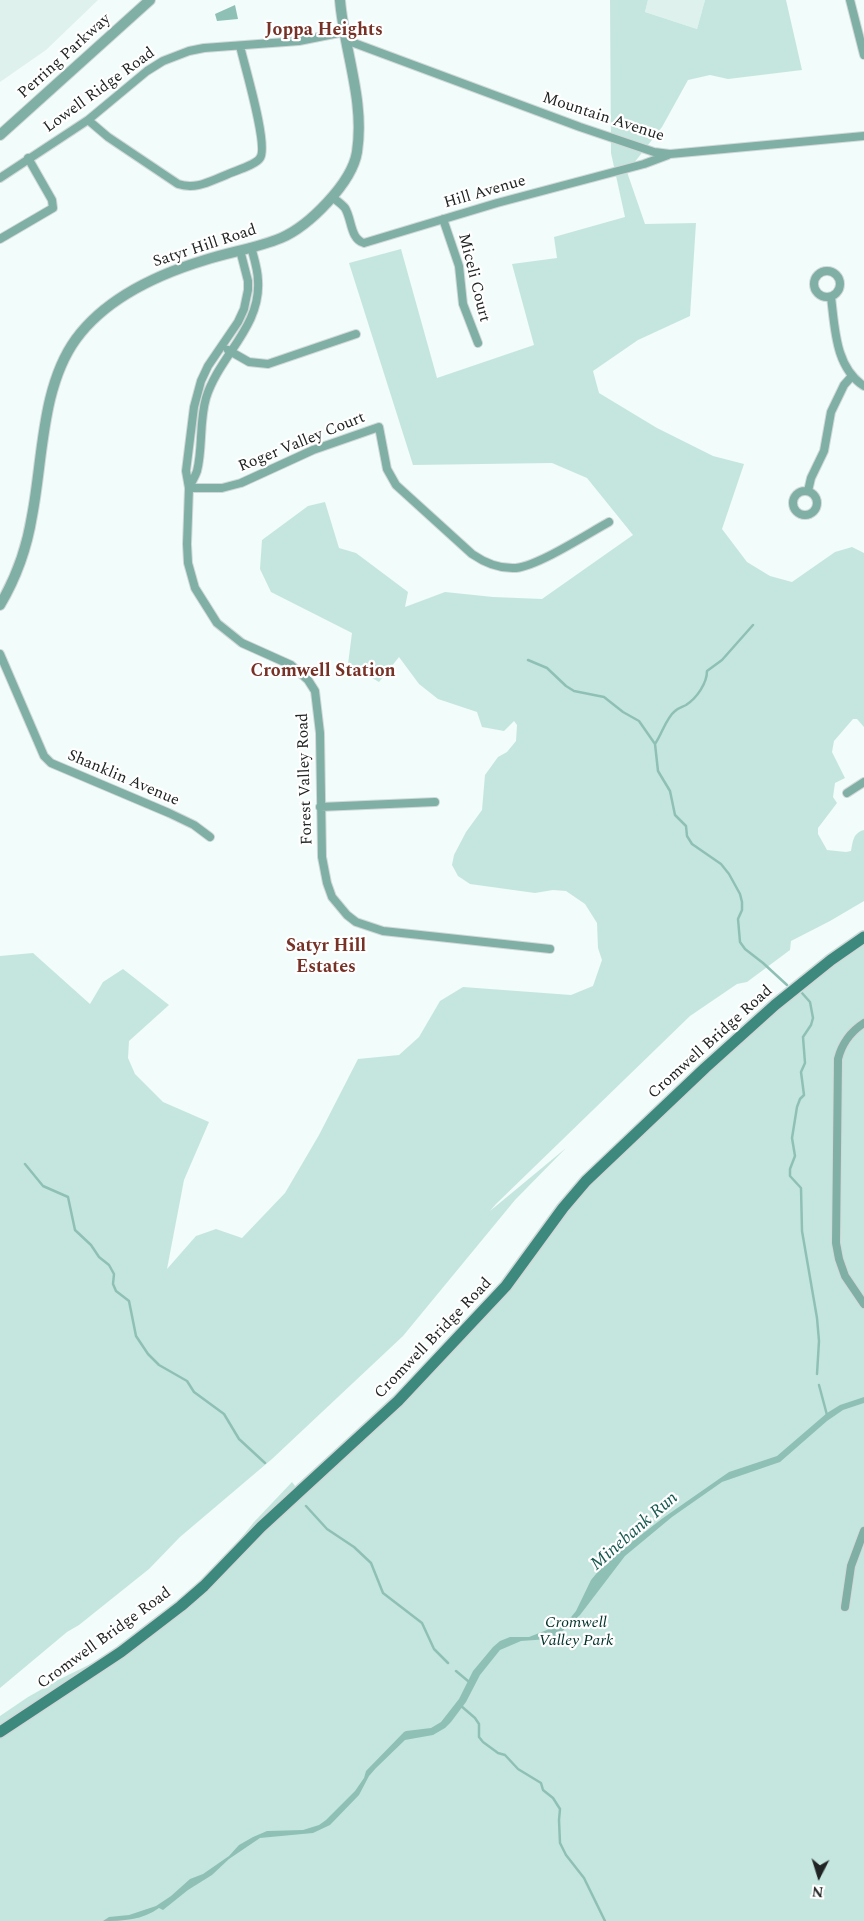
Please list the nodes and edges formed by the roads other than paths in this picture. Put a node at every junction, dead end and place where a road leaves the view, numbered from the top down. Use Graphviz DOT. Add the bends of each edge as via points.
graph roads {
  1 [pos="150,0"];
  2 [pos="340,0"];
  3 [pos="850,0"];
  4 [pos="345,36"];
  5 [pos="240,46"];
  6 [pos="864,55"];
  7 [pos="88,120"];
  8 [pos="0,135"];
  9 [pos="864,136"];
  10 [pos="670,154"];
  11 [pos="28,158"];
  12 [pos="0,178"];
  13 [pos="332,197"];
  14 [pos="443,219"];
  15 [pos="0,240"];
  16 [pos="251,247"];
  17 [pos="240,250"];
  18 [pos="831,297"];
  19 [pos="356,334"];
  20 [pos="478,343"];
  21 [pos="222,346"];
  22 [pos="230,352"];
  23 [pos="852,376"];
  24 [pos="864,386"];
  25 [pos="189,488"];
  26 [pos="808,491"];
  27 [pos="610,522"];
  28 [pos="0,605"];
  29 [pos="0,654"];
  30 [pos="864,782"];
  31 [pos="848,793"];
  32 [pos="435,802"];
  33 [pos="320,807"];
  34 [pos="210,837"];
  35 [pos="864,937"];
  36 [pos="550,948"];
  37 [pos="864,1023"];
  38 [pos="864,1304"];
  39 [pos="864,1531"];
  40 [pos="845,1607"];
  41 [pos="0,1732"];
  1 -- 8 [label="street, Perring Parkway"];
  2 -- 4 [label="street, Satyr Hill Road"];
  3 -- 6 [label="street"];
  4 -- 5 [label="street, Lowell Ridge Road"];
  4 -- 10 [label="street, Mountain Avenue" via="588,130"];
  4 -- 13 [label="street, Satyr Hill Road" via="356,91 358,143 353,166"];
  5 -- 7 [label="street, Lowell Ridge Road" via="189,51 163,61"];
  5 -- 7 [label="street" via="261,133 263,152 257,161 200,185 186,186 122,147"];
  7 -- 11 [label="street, Lowell Ridge Road"];
  9 -- 10 [label="street, Mountain Avenue"];
  10 -- 14 [label="street, Hill Avenue"];
  11 -- 12 [label="street, Lowell Ridge Road"];
  11 -- 15 [label="street" via="52,200 52,208"];
  13 -- 14 [label="street, Hill Avenue" via="344,207 355,236 364,243"];
  13 -- 16 [label="street, Satyr Hill Road" via="312,217 282,238"];
  14 -- 20 [label="street, Miceli Court" via="459,266 463,304"];
  16 -- 17 [label="street, Satyr Hill Road"];
  16 -- 22 [label="street, Forest Valley Road" via="258,280 256,305 247,328"];
  17 -- 21 [label="street, Forest Valley Road" via="248,281 247,298 238,322"];
  17 -- 28 [label="street, Satyr Hill Road" via="190,265 142,286 108,308 77,338 64,358 55,382 33,515 18,568"];
  18 -- 23 [label="street" via="838,346"];
  19 -- 22 [label="street" via="268,364 249,362"];
  21 -- 22 [label="street"];
  21 -- 25 [label="street, Forest Valley Road" via="208,366 197,394 186,471"];
  22 -- 25 [label="street, Forest Valley Road" via="213,378 205,400 197,471"];
  23 -- 24 [label="street"];
  23 -- 26 [label="street" via="831,412 824,452"];
  25 -- 27 [label="street, Roger Valley Court" via="222,488 241,483 313,450 379,427 387,469 396,485 484,562 508,568 527,565"];
  25 -- 33 [label="street, Forest Valley Road" via="188,563 195,588 208,611 217,623 242,643 291,665 308,680 315,692 320,733"];
  29 -- 34 [label="street, Shanklin Avenue" via="44,756 50,763 169,812"];
  30 -- 31 [label="street"];
  32 -- 33 [label="street"];
  33 -- 36 [label="street, Forest Valley Road" via="326,882 332,897 356,922 382,931"];
  35 -- 41 [label="main road, Cromwell Bridge Road" via="775,1005 586,1181 506,1286 471,1324 392,1407 261,1527 204,1586 121,1652"];
  37 -- 38 [label="street" via="847,1039 838,1059 835,1228 845,1276"];
  39 -- 40 [label="street" via="851,1566"];
}
